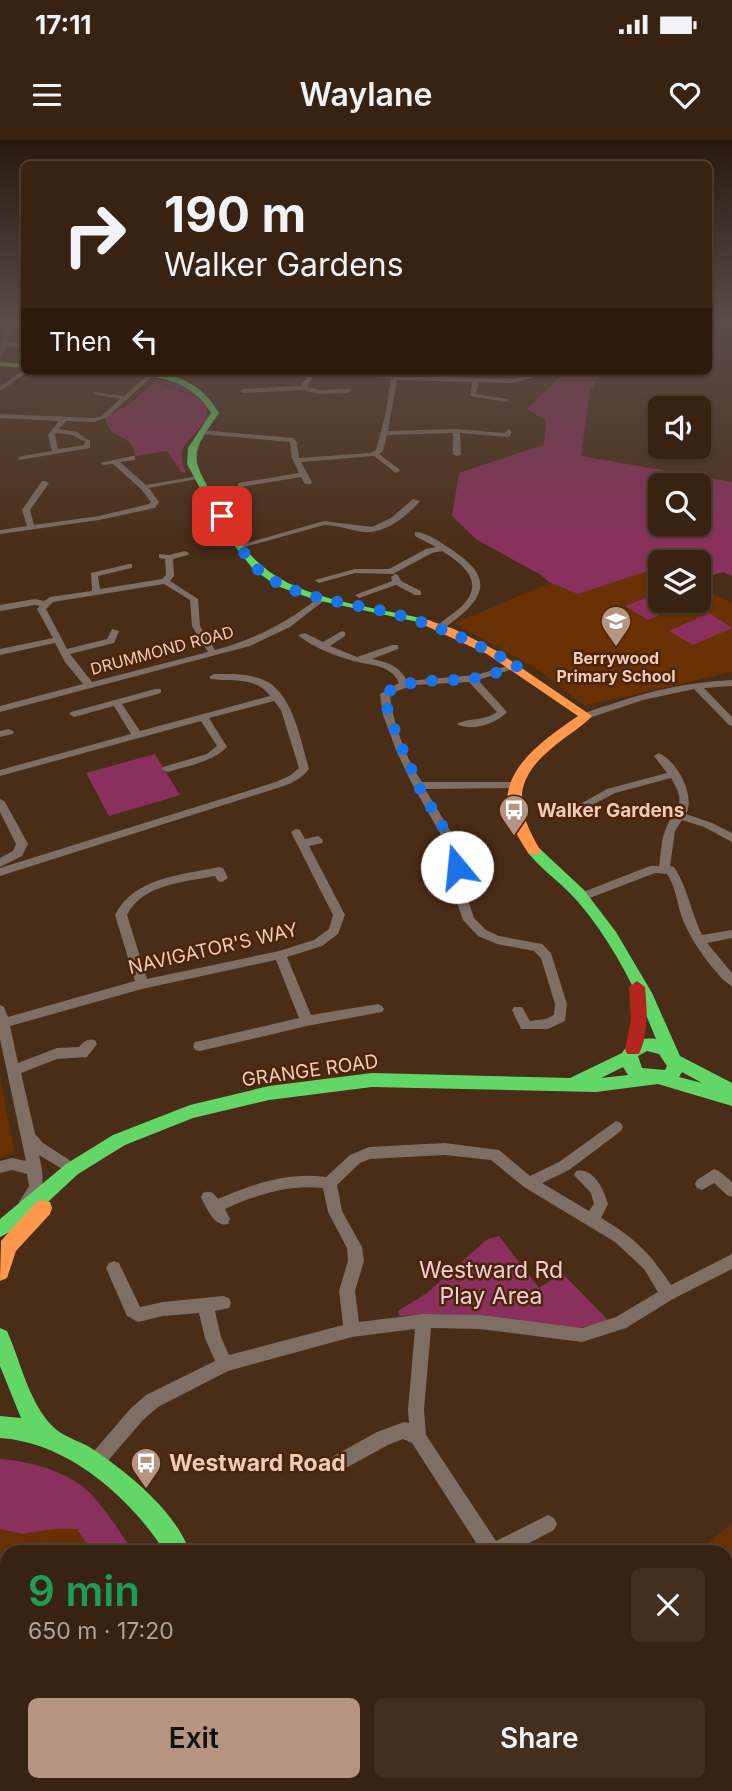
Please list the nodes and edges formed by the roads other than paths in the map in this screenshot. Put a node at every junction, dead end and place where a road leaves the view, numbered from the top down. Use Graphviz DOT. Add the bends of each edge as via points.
graph roads {
  1 [pos="125,400"];
  2 [pos="209,400"];
  3 [pos="391,400"];
  4 [pos="0,416"];
  5 [pos="65,418"];
  6 [pos="53,431"];
  7 [pos="456,431"];
  8 [pos="201,432"];
  9 [pos="383,433"];
  10 [pos="508,436"];
  11 [pos="57,451"];
  12 [pos="374,453"];
  13 [pos="457,454"];
  14 [pos="21,458"];
  15 [pos="132,458"];
  16 [pos="297,460"];
  17 [pos="114,461"];
  18 [pos="104,463"];
  19 [pos="396,471"];
  20 [pos="303,474"];
  21 [pos="198,478"];
  22 [pos="308,482"];
  23 [pos="241,485"];
  24 [pos="55,487"];
  25 [pos="144,487"];
  26 [pos="410,504"];
  27 [pos="31,527"];
  28 [pos="0,532"];
  29 [pos="418,534"];
  30 [pos="241,546"];
  31 [pos="442,548"];
  32 [pos="185,553"];
  33 [pos="129,566"];
  34 [pos="390,572"];
  35 [pos="165,580"];
  36 [pos="319,580"];
  37 [pos="397,582"];
  38 [pos="96,591"];
  39 [pos="18,592"];
  40 [pos="418,593"];
  41 [pos="359,595"];
  42 [pos="322,599"];
  43 [pos="21,603"];
  44 [pos="44,604"];
  45 [pos="0,608"];
  46 [pos="440,627"];
  47 [pos="342,634"];
  48 [pos="302,635"];
  49 [pos="57,640"];
  50 [pos="122,646"];
  51 [pos="323,646"];
  52 [pos="395,647"];
  53 [pos="65,652"];
  54 [pos="213,653"];
  55 [pos="5,654"];
  56 [pos="362,660"];
  57 [pos="518,666"];
  58 [pos="214,677"];
  59 [pos="472,679"];
  60 [pos="732,683"];
  61 [pos="89,685"];
  62 [pos="404,685"];
  63 [pos="696,685"];
  64 [pos="158,691"];
  65 [pos="276,697"];
  66 [pos="117,704"];
  67 [pos="0,709"];
  68 [pos="74,714"];
  69 [pos="586,716"];
  70 [pos="204,718"];
  71 [pos="732,723"];
  72 [pos="463,724"];
  73 [pos="137,736"];
  74 [pos="666,759"];
  75 [pos="167,769"];
  76 [pos="0,773"];
  77 [pos="674,774"];
  78 [pos="420,785"];
  79 [pos="514,785"];
  80 [pos="0,802"];
  81 [pos="573,811"];
  82 [pos="681,816"];
  83 [pos="296,832"];
  84 [pos="732,838"];
  85 [pos="318,840"];
  86 [pos="304,844"];
  87 [pos="0,863"];
  88 [pos="664,869"];
  89 [pos="0,872"];
  90 [pos="223,872"];
  91 [pos="582,897"];
  92 [pos="732,934"];
  93 [pos="699,940"];
  94 [pos="280,955"];
  95 [pos="732,981"];
  96 [pos="637,982"];
  97 [pos="142,984"];
  98 [pos="378,1009"];
  99 [pos="519,1010"];
  100 [pos="2,1016"];
  101 [pos="307,1021"];
  102 [pos="200,1046"];
  103 [pos="87,1052"];
  104 [pos="631,1053"];
  105 [pos="673,1057"];
  106 [pos="15,1070"];
  107 [pos="657,1079"];
  108 [pos="567,1084"];
  109 [pos="732,1091"];
  110 [pos="732,1099"];
  111 [pos="616,1128"];
  112 [pos="28,1136"];
  113 [pos="0,1167"];
  114 [pos="33,1169"];
  115 [pos="72,1169"];
  116 [pos="581,1175"];
  117 [pos="329,1183"];
  118 [pos="529,1184"];
  119 [pos="702,1184"];
  120 [pos="732,1191"];
  121 [pos="215,1208"];
  122 [pos="593,1219"];
  123 [pos="15,1220"];
  124 [pos="0,1229"];
  125 [pos="732,1263"];
  126 [pos="114,1268"];
  127 [pos="0,1272"];
  128 [pos="668,1294"];
  129 [pos="223,1303"];
  130 [pos="206,1307"];
  131 [pos="424,1321"];
  132 [pos="352,1330"];
  133 [pos="0,1338"];
  134 [pos="225,1364"];
  135 [pos="0,1427"];
  136 [pos="418,1437"];
  137 [pos="50,1438"];
  138 [pos="338,1463"];
  139 [pos="94,1464"];
  140 [pos="548,1524"];
  141 [pos="173,1545"];
  142 [pos="488,1545"];
  143 [pos="507,1545"];
  1 -- 5 [label="street" via="104,417"];
  2 -- 8 [label="street" via="215,413"];
  3 -- 9 [label="street"];
  4 -- 5 [label="street"];
  5 -- 6 [label="street"];
  6 -- 11 [label="street"];
  6 -- 11 [label="street" via="75,433 88,447"];
  7 -- 9 [label="street"];
  7 -- 10 [label="street"];
  7 -- 13 [label="street"];
  8 -- 16 [label="street" via="283,437 294,442"];
  8 -- 21 [label="street" via="189,450"];
  9 -- 12 [label="street" via="379,451"];
  11 -- 14 [label="street"];
  12 -- 16 [label="street"];
  12 -- 19 [label="street"];
  15 -- 17 [label="street"];
  16 -- 20 [label="street"];
  17 -- 18 [label="street"];
  17 -- 25 [label="street"];
  20 -- 22 [label="street"];
  20 -- 23 [label="street" via="254,488"];
  21 -- 25 [label="street"];
  21 -- 30 [label="street"];
  24 -- 27 [label="street" via="44,485 26,510"];
  25 -- 27 [label="street" via="155,502 147,509"];
  26 -- 30 [label="street" via="398,517 375,528 331,522"];
  27 -- 28 [label="street"];
  29 -- 31 [label="street"];
  30 -- 42 [label="street" via="264,574"];
  31 -- 34 [label="street"];
  31 -- 46 [label="street" via="473,572 477,585 468,606"];
  32 -- 35 [label="street" via="165,557 170,576"];
  33 -- 38 [label="street" via="90,575"];
  34 -- 36 [label="street" via="368,567"];
  34 -- 37 [label="street"];
  35 -- 38 [label="street"];
  35 -- 54 [label="street" via="194,598 196,626"];
  37 -- 40 [label="street"];
  37 -- 41 [label="street"];
  38 -- 44 [label="street"];
  39 -- 43 [label="street"];
  42 -- 46 [label="street"];
  42 -- 54 [label="street, DRUMMOND ROAD" via="274,634"];
  43 -- 44 [label="street"];
  43 -- 45 [label="street"];
  44 -- 49 [label="street" via="41,608"];
  46 -- 57 [label="street"];
  47 -- 51 [label="street"];
  48 -- 51 [label="street"];
  49 -- 53 [label="street"];
  49 -- 55 [label="street"];
  50 -- 53 [label="street" via="113,636"];
  51 -- 56 [label="street"];
  52 -- 56 [label="street"];
  53 -- 61 [label="street"];
  54 -- 61 [label="street, DRUMMOND ROAD"];
  56 -- 62 [label="street" via="396,670"];
  57 -- 59 [label="street"];
  57 -- 69 [label="street"];
  58 -- 65 [label="street" via="262,682"];
  59 -- 62 [label="street"];
  59 -- 72 [label="street" via="502,712 475,726"];
  60 -- 63 [label="street"];
  61 -- 67 [label="street, DRUMMOND ROAD"];
  62 -- 78 [label="street" via="385,694 385,702"];
  63 -- 69 [label="street"];
  63 -- 71 [label="street"];
  64 -- 66 [label="street"];
  65 -- 70 [label="street"];
  65 -- 89 [label="street" via="286,709 300,749 304,769 295,777"];
  66 -- 68 [label="street"];
  66 -- 73 [label="street"];
  69 -- 79 [label="street" via="546,743 526,763"];
  70 -- 73 [label="street"];
  70 -- 75 [label="street" via="222,747 211,756"];
  73 -- 76 [label="street"];
  74 -- 77 [label="street"];
  77 -- 81 [label="street" via="594,793"];
  77 -- 82 [label="street" via="683,790"];
  78 -- 79 [label="street"];
  78 -- 99 [label="street" via="452,842 459,891 469,920 489,937 538,947 547,956 562,1014 548,1024 522,1029"];
  79 -- 91 [label="street" via="513,813 523,837"];
  80 -- 87 [label="street" via="22,844 18,853"];
  82 -- 84 [label="street"];
  82 -- 88 [label="street" via="670,831"];
  83 -- 86 [label="street, NAVIGATOR'S WAY"];
  85 -- 86 [label="street"];
  86 -- 94 [label="street, NAVIGATOR'S WAY" via="339,915 334,931 318,943"];
  88 -- 91 [label="street"];
  88 -- 93 [label="street" via="678,880"];
  90 -- 97 [label="street" via="143,890 123,905 121,915"];
  91 -- 96 [label="street"];
  92 -- 93 [label="street"];
  93 -- 95 [label="street"];
  94 -- 97 [label="street, NAVIGATOR'S WAY"];
  94 -- 101 [label="street"];
  96 -- 104 [label="street" via="639,1020"];
  96 -- 105 [label="street"];
  97 -- 100 [label="street, NAVIGATOR'S WAY"];
  98 -- 101 [label="street" via="366,1018"];
  100 -- 106 [label="street"];
  101 -- 102 [label="street" via="216,1037"];
  103 -- 106 [label="street" via="57,1055"];
  104 -- 105 [label="street" via="652,1044"];
  104 -- 107 [label="street" via="636,1073"];
  104 -- 108 [label="street, GRANGE ROAD"];
  105 -- 107 [label="street" via="674,1072"];
  105 -- 109 [label="street"];
  106 -- 112 [label="street"];
  107 -- 108 [label="street, GRANGE ROAD"];
  107 -- 110 [label="street, GRANGE ROAD"];
  108 -- 115 [label="street, GRANGE ROAD" via="372,1080 269,1093 190,1112 119,1140"];
  111 -- 118 [label="street" via="564,1166"];
  112 -- 114 [label="street"];
  112 -- 115 [label="street"];
  113 -- 114 [label="street" via="12,1164"];
  114 -- 123 [label="street" via="36,1187"];
  115 -- 123 [label="street, GRANGE ROAD"];
  115 -- 127 [label="street, GRANGE ROAD" via="8,1247"];
  116 -- 122 [label="street" via="597,1190 601,1204"];
  117 -- 118 [label="street" via="355,1159 369,1153 444,1149 494,1154"];
  117 -- 121 [label="street" via="292,1180 258,1188"];
  117 -- 132 [label="street" via="335,1212 354,1247 356,1261 347,1291"];
  118 -- 122 [label="street"];
  119 -- 120 [label="street" via="713,1175"];
  122 -- 128 [label="street" via="649,1264"];
  123 -- 124 [label="street, GRANGE ROAD"];
  125 -- 128 [label="street"];
  126 -- 130 [label="street" via="138,1315"];
  128 -- 131 [label="street" via="620,1323 582,1335 480,1322"];
  129 -- 130 [label="street"];
  130 -- 134 [label="street"];
  131 -- 132 [label="street"];
  131 -- 136 [label="street"];
  132 -- 134 [label="street"];
  133 -- 137 [label="street" via="26,1408"];
  134 -- 139 [label="street" via="152,1401"];
  135 -- 137 [label="street" via="13,1426"];
  136 -- 138 [label="street" via="404,1430"];
  136 -- 142 [label="street"];
  137 -- 139 [label="street"];
  139 -- 141 [label="street" via="137,1499"];
  140 -- 143 [label="street"];
}
